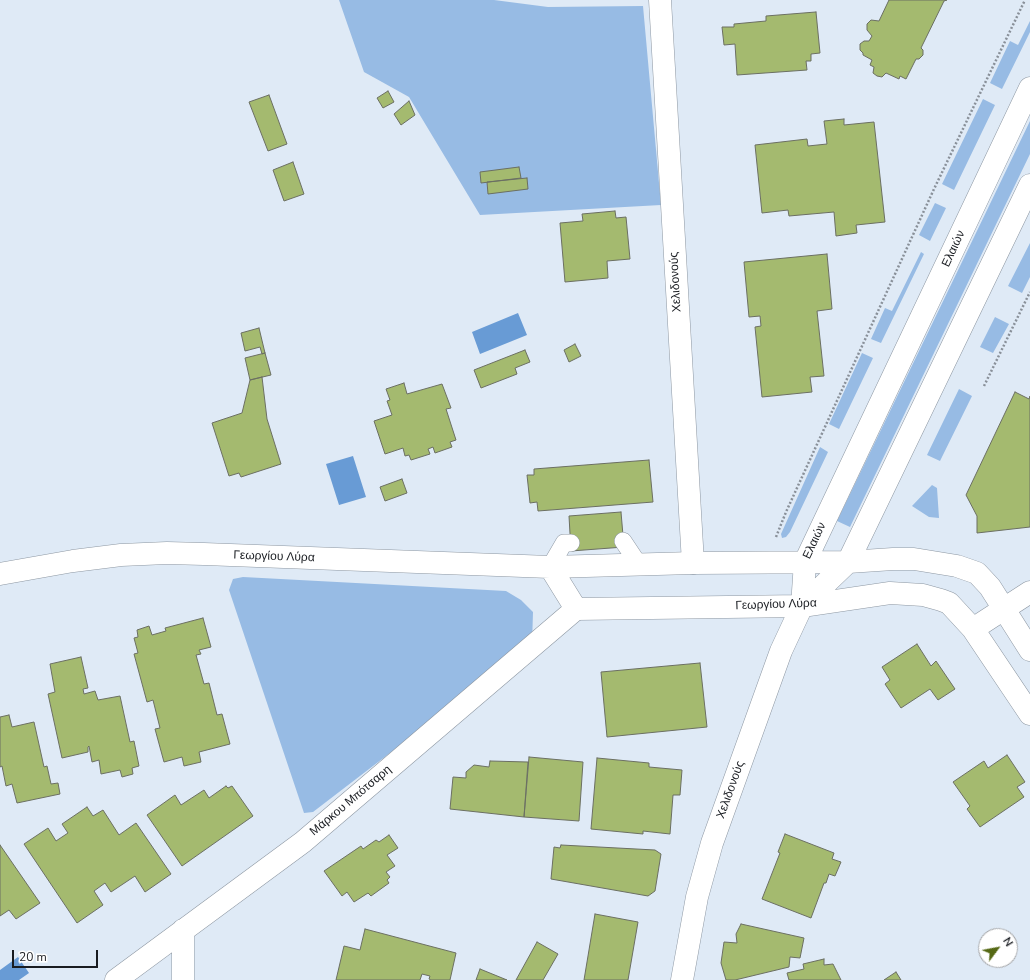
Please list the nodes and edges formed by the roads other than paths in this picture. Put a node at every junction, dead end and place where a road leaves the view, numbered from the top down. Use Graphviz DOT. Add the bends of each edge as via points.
graph roads {
  1 [pos="660,0"];
  2 [pos="1030,88"];
  3 [pos="1030,185"];
  4 [pos="624,541"];
  5 [pos="571,543"];
  6 [pos="805,562"];
  7 [pos="848,562"];
  8 [pos="693,564"];
  9 [pos="639,565"];
  10 [pos="550,568"];
  11 [pos="0,574"];
  12 [pos="1030,592"];
  13 [pos="802,606"];
  14 [pos="1005,608"];
  15 [pos="576,609"];
  16 [pos="973,629"];
  17 [pos="1030,650"];
  18 [pos="1030,714"];
  19 [pos="183,930"];
  20 [pos="116,980"];
  21 [pos="183,980"];
  22 [pos="682,980"];
  1 -- 8 [label="main road, Χελιδονούς"];
  2 -- 6 [label="main road, Ελαιών"];
  3 -- 7 [label="main road"];
  4 -- 9 [label="lane"];
  5 -- 10 [label="lane" via="564,543"];
  6 -- 7 [label="main road, Γεωργίου Λύρα"];
  6 -- 8 [label="main road, Γεωργίου Λύρα"];
  6 -- 13 [label="main road, Ελαιών"];
  7 -- 13 [label="main road"];
  7 -- 14 [label="main road, Γεωργίου Λύρα" via="914,559 957,566 977,574 990,586"];
  8 -- 9 [label="main road, Γεωργίου Λύρα"];
  9 -- 10 [label="main road, Γεωργίου Λύρα"];
  10 -- 11 [label="main road, Γεωργίου Λύρα" via="167,553 73,561"];
  10 -- 15 [label="main road"];
  12 -- 14 [label="main road"];
  13 -- 15 [label="main road, Γεωργίου Λύρα"];
  13 -- 16 [label="main road, Γεωργίου Λύρα" via="890,593 923,594 949,603"];
  13 -- 22 [label="main road, Χελιδονούς" via="781,651 712,843 696,897"];
  14 -- 16 [label="main road"];
  14 -- 17 [label="main road, Γεωργίου Λύρα"];
  15 -- 19 [label="main road, Μάρκου Μπότσαρη" via="303,842"];
  16 -- 18 [label="main road, Γεωργίου Λύρα"];
  19 -- 20 [label="main road, Μάρκου Μπότσαρη"];
  19 -- 21 [label="main road"];
}
